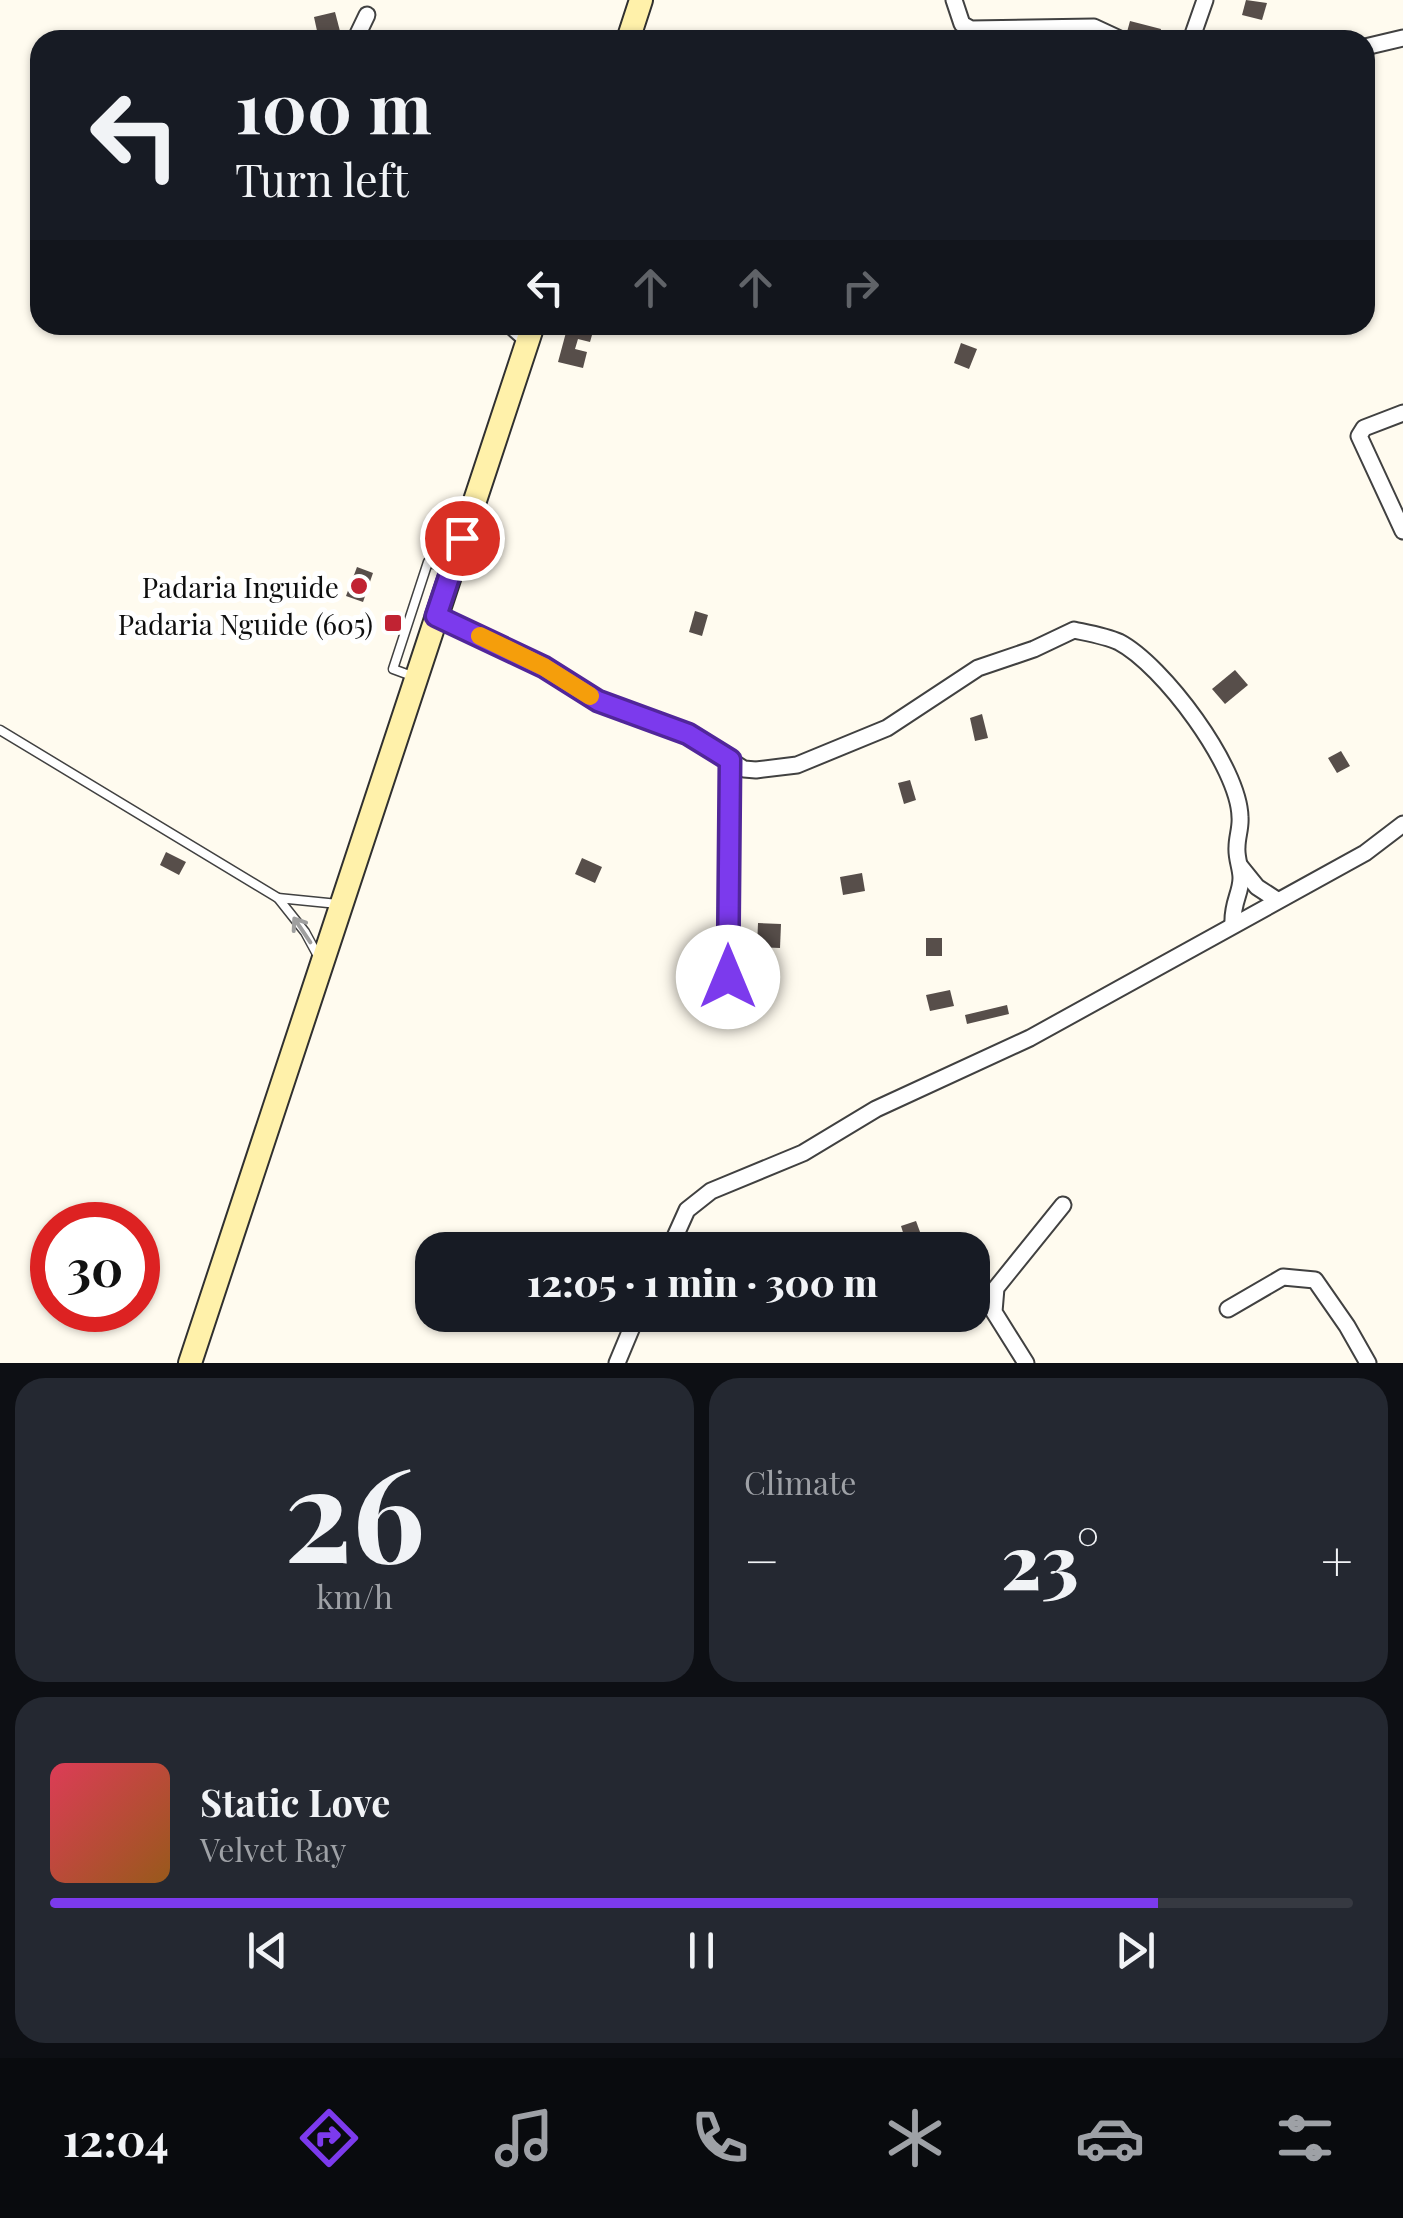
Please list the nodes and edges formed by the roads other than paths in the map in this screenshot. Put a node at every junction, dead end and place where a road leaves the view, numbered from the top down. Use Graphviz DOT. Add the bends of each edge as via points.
graph roads {
  1 [pos="641,0"];
  2 [pos="954,0"];
  3 [pos="1205,0"];
  4 [pos="367,15"];
  5 [pos="360,30"];
  6 [pos="631,30"];
  7 [pos="1100,30"];
  8 [pos="1194,30"];
  9 [pos="1403,38"];
  10 [pos="1375,45"];
  11 [pos="529,335"];
  12 [pos="1403,413"];
  13 [pos="1403,531"];
  14 [pos="452,570"];
  15 [pos="436,616"];
  16 [pos="416,678"];
  17 [pos="0,730"];
  18 [pos="730,760"];
  19 [pos="1403,824"];
  20 [pos="1238,863"];
  21 [pos="278,898"];
  22 [pos="1277,900"];
  23 [pos="341,904"];
  24 [pos="1233,923"];
  25 [pos="322,963"];
  26 [pos="728,977"];
  27 [pos="1063,1205"];
  28 [pos="677,1232"];
  29 [pos="1228,1309"];
  30 [pos="631,1332"];
  31 [pos="190,1363"];
  32 [pos="617,1363"];
  33 [pos="1026,1363"];
  34 [pos="1368,1363"];
  1 -- 6 [label="street"];
  2 -- 7 [label="street" via="962,24 971,29"];
  3 -- 8 [label="street"];
  4 -- 5 [label="street"];
  9 -- 10 [label="street"];
  11 -- 14 [label="street"];
  12 -- 13 [label="street" via="1358,436"];
  14 -- 15 [label="street"];
  14 -- 16 [label="lane" via="428,562 392,669"];
  15 -- 16 [label="street"];
  15 -- 18 [label="street" via="544,667 598,701 688,734"];
  16 -- 23 [label="street"];
  17 -- 21 [label="lane"];
  18 -- 20 [label="street" via="756,770 797,765 899,722 978,668 1074,630 1088,632 1119,642 1161,674 1204,732 1238,796"];
  18 -- 26 [label="street"];
  19 -- 22 [label="street" via="1365,853"];
  20 -- 22 [label="street"];
  20 -- 24 [label="street"];
  21 -- 23 [label="lane"];
  25 -- 21 [label="lane, one-way"];
  22 -- 24 [label="street"];
  23 -- 25 [label="street"];
  24 -- 28 [label="street" via="1030,1038 711,1192 687,1210"];
  25 -- 31 [label="street"];
  27 -- 33 [label="street" via="996,1288 994,1312"];
  29 -- 34 [label="street" via="1283,1278 1314,1280"];
  30 -- 32 [label="street"];
}
